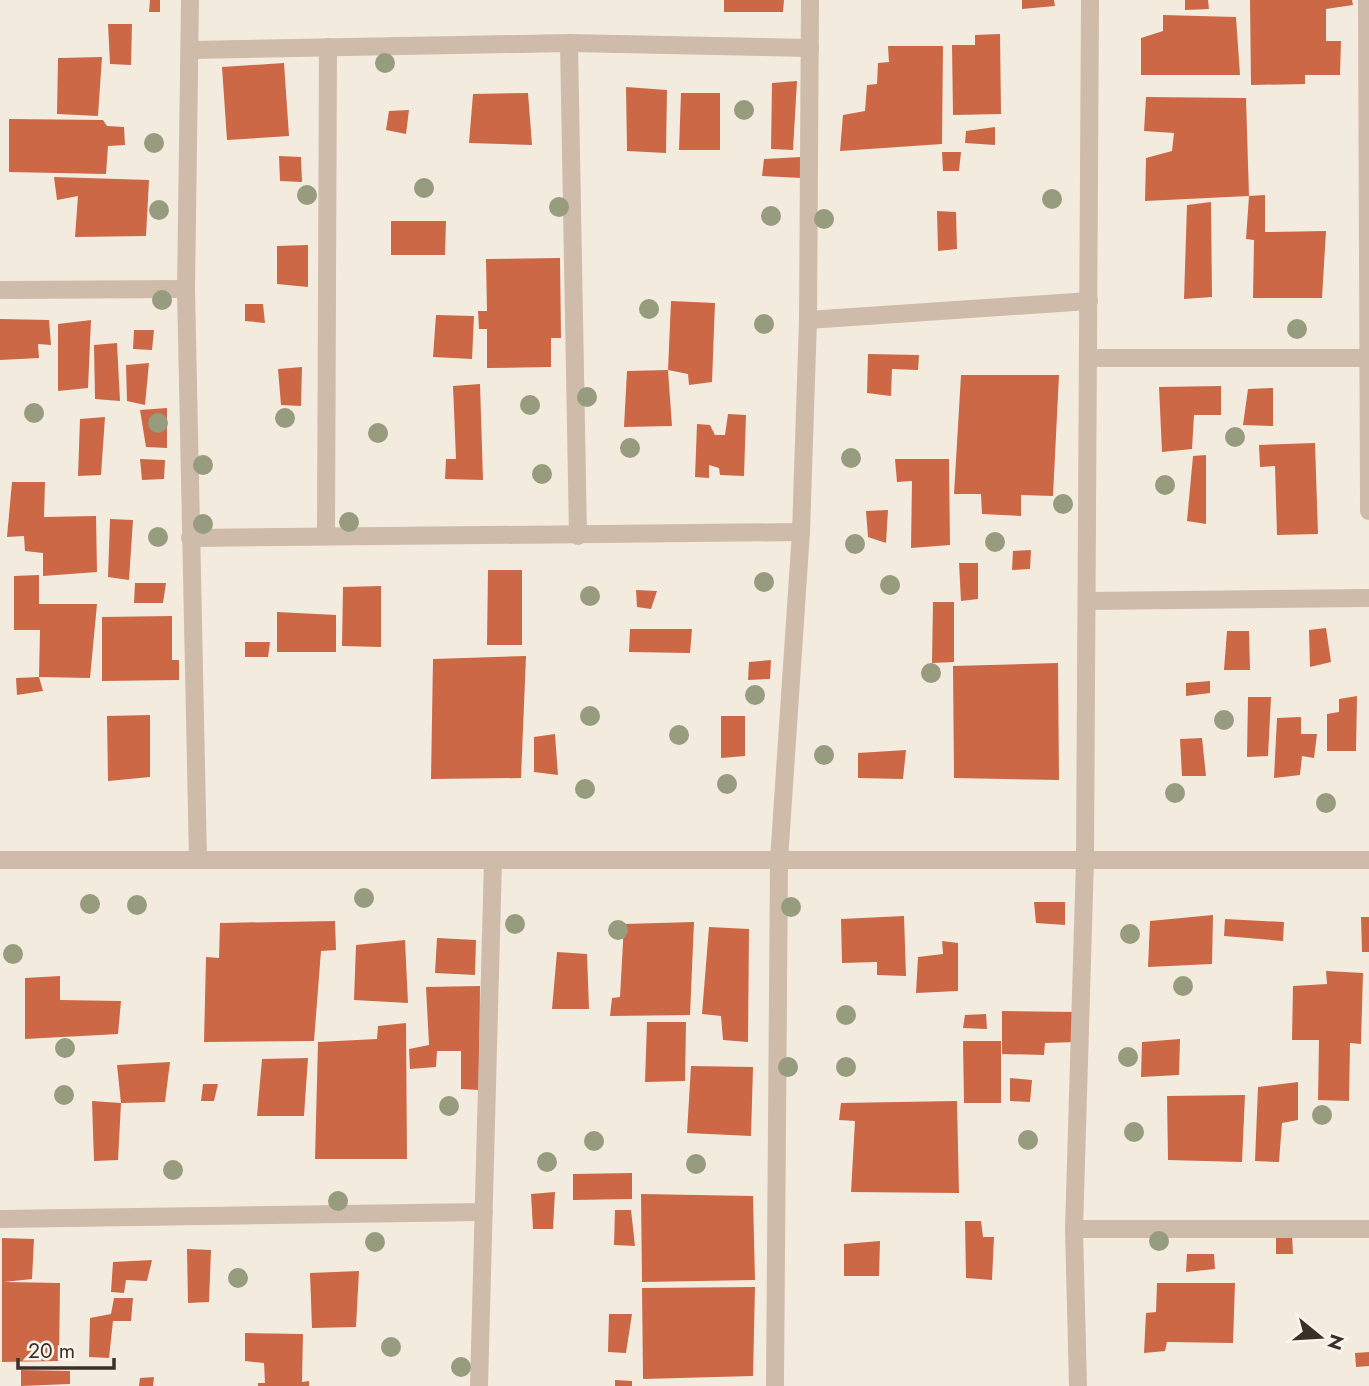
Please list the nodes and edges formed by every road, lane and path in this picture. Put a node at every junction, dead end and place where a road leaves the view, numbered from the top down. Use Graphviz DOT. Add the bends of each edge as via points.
graph roads {
  1 [pos="190,0"];
  2 [pos="810,0"];
  3 [pos="1090,0"];
  4 [pos="1367,0"];
  5 [pos="569,43"];
  6 [pos="328,47"];
  7 [pos="810,48"];
  8 [pos="191,50"];
  9 [pos="186,289"];
  10 [pos="0,290"];
  11 [pos="1088,302"];
  12 [pos="808,320"];
  13 [pos="1088,358"];
  14 [pos="1368,358"];
  15 [pos="1369,511"];
  16 [pos="801,532"];
  17 [pos="326,535"];
  18 [pos="578,536"];
  19 [pos="190,538"];
  20 [pos="1369,598"];
  21 [pos="1087,601"];
  22 [pos="0,860"];
  23 [pos="198,860"];
  24 [pos="493,860"];
  25 [pos="779,860"];
  26 [pos="1085,860"];
  27 [pos="1369,860"];
  28 [pos="484,1212"];
  29 [pos="0,1219"];
  30 [pos="1369,1229"];
  31 [pos="1074,1230"];
  32 [pos="479,1386"];
  33 [pos="775,1386"];
  34 [pos="1078,1386"];
  1 -- 8 [label="street"];
  2 -- 7 [label="street"];
  3 -- 11 [label="street"];
  4 -- 14 [label="street"];
  5 -- 6 [label="street"];
  5 -- 7 [label="street"];
  5 -- 18 [label="street"];
  6 -- 8 [label="street"];
  6 -- 17 [label="street"];
  7 -- 12 [label="street"];
  8 -- 9 [label="street"];
  9 -- 10 [label="street"];
  9 -- 19 [label="street"];
  11 -- 12 [label="street"];
  11 -- 13 [label="street"];
  12 -- 16 [label="street"];
  13 -- 14 [label="street"];
  13 -- 21 [label="street"];
  14 -- 15 [label="street"];
  16 -- 18 [label="street"];
  16 -- 25 [label="street"];
  17 -- 18 [label="street"];
  17 -- 19 [label="street"];
  19 -- 23 [label="street"];
  20 -- 21 [label="street"];
  21 -- 26 [label="street"];
  22 -- 23 [label="street"];
  23 -- 24 [label="street"];
  24 -- 25 [label="street"];
  24 -- 28 [label="street"];
  25 -- 26 [label="street"];
  25 -- 33 [label="street"];
  26 -- 27 [label="street"];
  26 -- 31 [label="street"];
  28 -- 29 [label="street"];
  28 -- 32 [label="street"];
  30 -- 31 [label="street"];
  31 -- 34 [label="street"];
}
